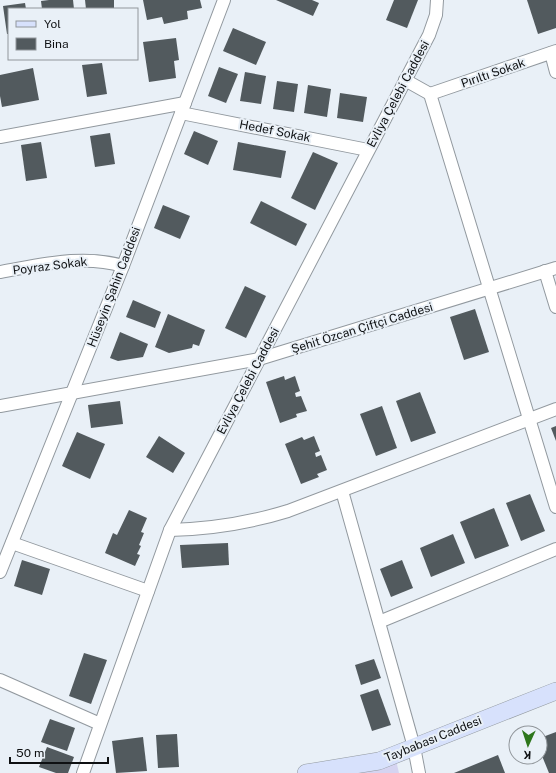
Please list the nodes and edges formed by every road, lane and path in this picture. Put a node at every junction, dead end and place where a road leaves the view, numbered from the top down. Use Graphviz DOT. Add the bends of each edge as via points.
graph roads {
  1 [pos="224,0"];
  2 [pos="437,0"];
  3 [pos="553,52"];
  4 [pos="556,72"];
  5 [pos="405,80"];
  6 [pos="430,94"];
  7 [pos="183,108"];
  8 [pos="0,137"];
  9 [pos="368,150"];
  10 [pos="123,266"];
  11 [pos="550,269"];
  12 [pos="0,272"];
  13 [pos="490,288"];
  14 [pos="556,307"];
  15 [pos="259,360"];
  16 [pos="72,393"];
  17 [pos="0,406"];
  18 [pos="556,410"];
  19 [pos="530,420"];
  20 [pos="342,491"];
  21 [pos="556,507"];
  22 [pos="170,530"];
  23 [pos="8,547"];
  24 [pos="556,549"];
  25 [pos="0,572"];
  26 [pos="148,591"];
  27 [pos="379,622"];
  28 [pos="0,680"];
  29 [pos="556,691"];
  30 [pos="100,724"];
  31 [pos="414,747"];
  32 [pos="324,772"];
  33 [pos="83,773"];
  34 [pos="306,773"];
  35 [pos="419,773"];
  1 -- 7 [label="street, Hüseyin Şahin Caddesi"];
  2 -- 5 [label="street, Evliya Çelebi Caddesi" via="431,30"];
  3 -- 4 [label="street"];
  3 -- 6 [label="street, Pırıltı Sokak"];
  5 -- 6 [label="street"];
  5 -- 9 [label="street, Evliya Çelebi Caddesi"];
  6 -- 13 [label="street"];
  7 -- 8 [label="street, Hedef Sokak"];
  7 -- 9 [label="street, Hedef Sokak"];
  7 -- 10 [label="street, Hüseyin Şahin Caddesi"];
  9 -- 15 [label="street, Evliya Çelebi Caddesi"];
  10 -- 12 [label="street, Poyraz Sokak" via="101,261 75,260"];
  10 -- 16 [label="street, Hüseyin Şahin Caddesi"];
  11 -- 13 [label="street, Şehit Özcan Çiftçi Caddesi"];
  11 -- 14 [label="street"];
  13 -- 15 [label="street, Şehit Özcan Çiftçi Caddesi"];
  13 -- 19 [label="street"];
  15 -- 16 [label="street, Şehit Özcan Çiftçi Caddesi"];
  15 -- 22 [label="street, Evliya Çelebi Caddesi"];
  16 -- 17 [label="street, Şehit Özcan Çiftçi Caddesi"];
  16 -- 23 [label="street, Hüseyin Şahin Caddesi"];
  18 -- 19 [label="street"];
  19 -- 20 [label="street"];
  19 -- 21 [label="street"];
  20 -- 22 [label="street" via="263,519 215,527"];
  20 -- 27 [label="street"];
  22 -- 26 [label="street, Evliya Çelebi Caddesi"];
  23 -- 25 [label="street, Hüseyin Şahin Caddesi"];
  23 -- 26 [label="street"];
  24 -- 27 [label="street"];
  26 -- 30 [label="street, Evliya Çelebi Caddesi"];
  27 -- 31 [label="street"];
  28 -- 30 [label="street"];
  29 -- 31 [label="street, Taybabası Caddesi"];
  30 -- 33 [label="street, Evliya Çelebi Caddesi"];
  31 -- 32 [label="street, Taybabası Caddesi" via="379,761"];
  31 -- 35 [label="street"];
  32 -- 34 [label="street, Taybabası Caddesi"];
}
